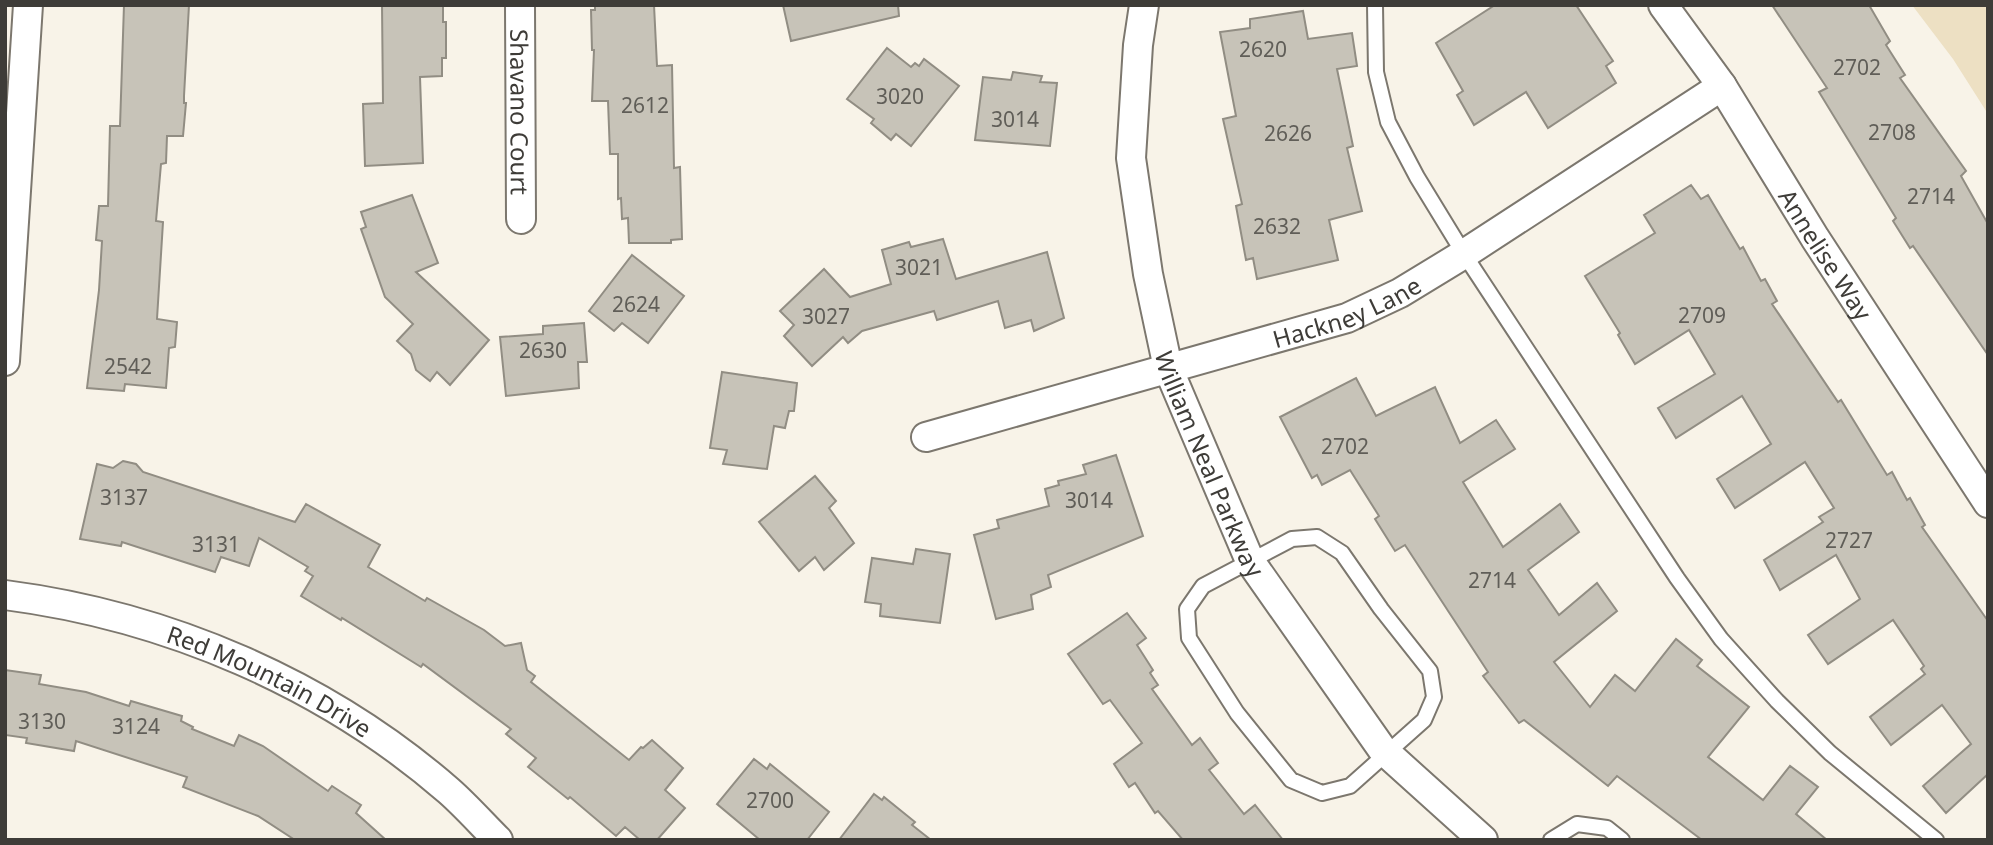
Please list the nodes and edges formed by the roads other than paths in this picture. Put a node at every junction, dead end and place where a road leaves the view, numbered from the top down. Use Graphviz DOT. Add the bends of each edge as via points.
graph roads {
  1 [pos="28,5"];
  2 [pos="520,5"];
  3 [pos="1144,5"];
  4 [pos="1375,5"];
  5 [pos="1663,5"];
  6 [pos="1722,86"];
  7 [pos="521,219"];
  8 [pos="1464,254"];
  9 [pos="5,362"];
  10 [pos="1167,368"];
  11 [pos="926,437"];
  12 [pos="1988,503"];
  13 [pos="1250,561"];
  14 [pos="5,595"];
  15 [pos="1387,754"];
  16 [pos="498,840"];
  17 [pos="1483,840"];
  18 [pos="1551,840"];
  19 [pos="1622,840"];
  20 [pos="1936,840"];
  1 -- 9 [label="street"];
  2 -- 7 [label="street, Shavano Court"];
  3 -- 10 [label="street, William Neal Parkway" via="1131,158 1147,274"];
  4 -- 8 [label="lane" via="1376,72 1388,122"];
  5 -- 6 [label="street, Annelise Way"];
  6 -- 8 [label="street, Hackney Lane"];
  6 -- 12 [label="street, Annelise Way"];
  8 -- 10 [label="street, Hackney Lane" via="1400,293 1348,317"];
  8 -- 20 [label="lane" via="1721,639 1830,753"];
  10 -- 11 [label="street, Hackney Lane"];
  10 -- 13 [label="street, William Neal Parkway"];
  13 -- 15 [label="street, William Neal Parkway"];
  13 -- 15 [label="lane" via="1292,538 1317,537 1342,553 1430,671 1434,697 1424,720"];
  13 -- 15 [label="lane" via="1203,586 1187,609 1189,638 1237,713 1292,780 1322,793 1350,786"];
  14 -- 16 [label="street, Red Mountain Drive" via="123,618 221,651 315,696 401,753 450,792"];
  15 -- 17 [label="street, William Neal Parkway"];
  18 -- 19 [label="lane" via="1577,824 1607,828"];
}
